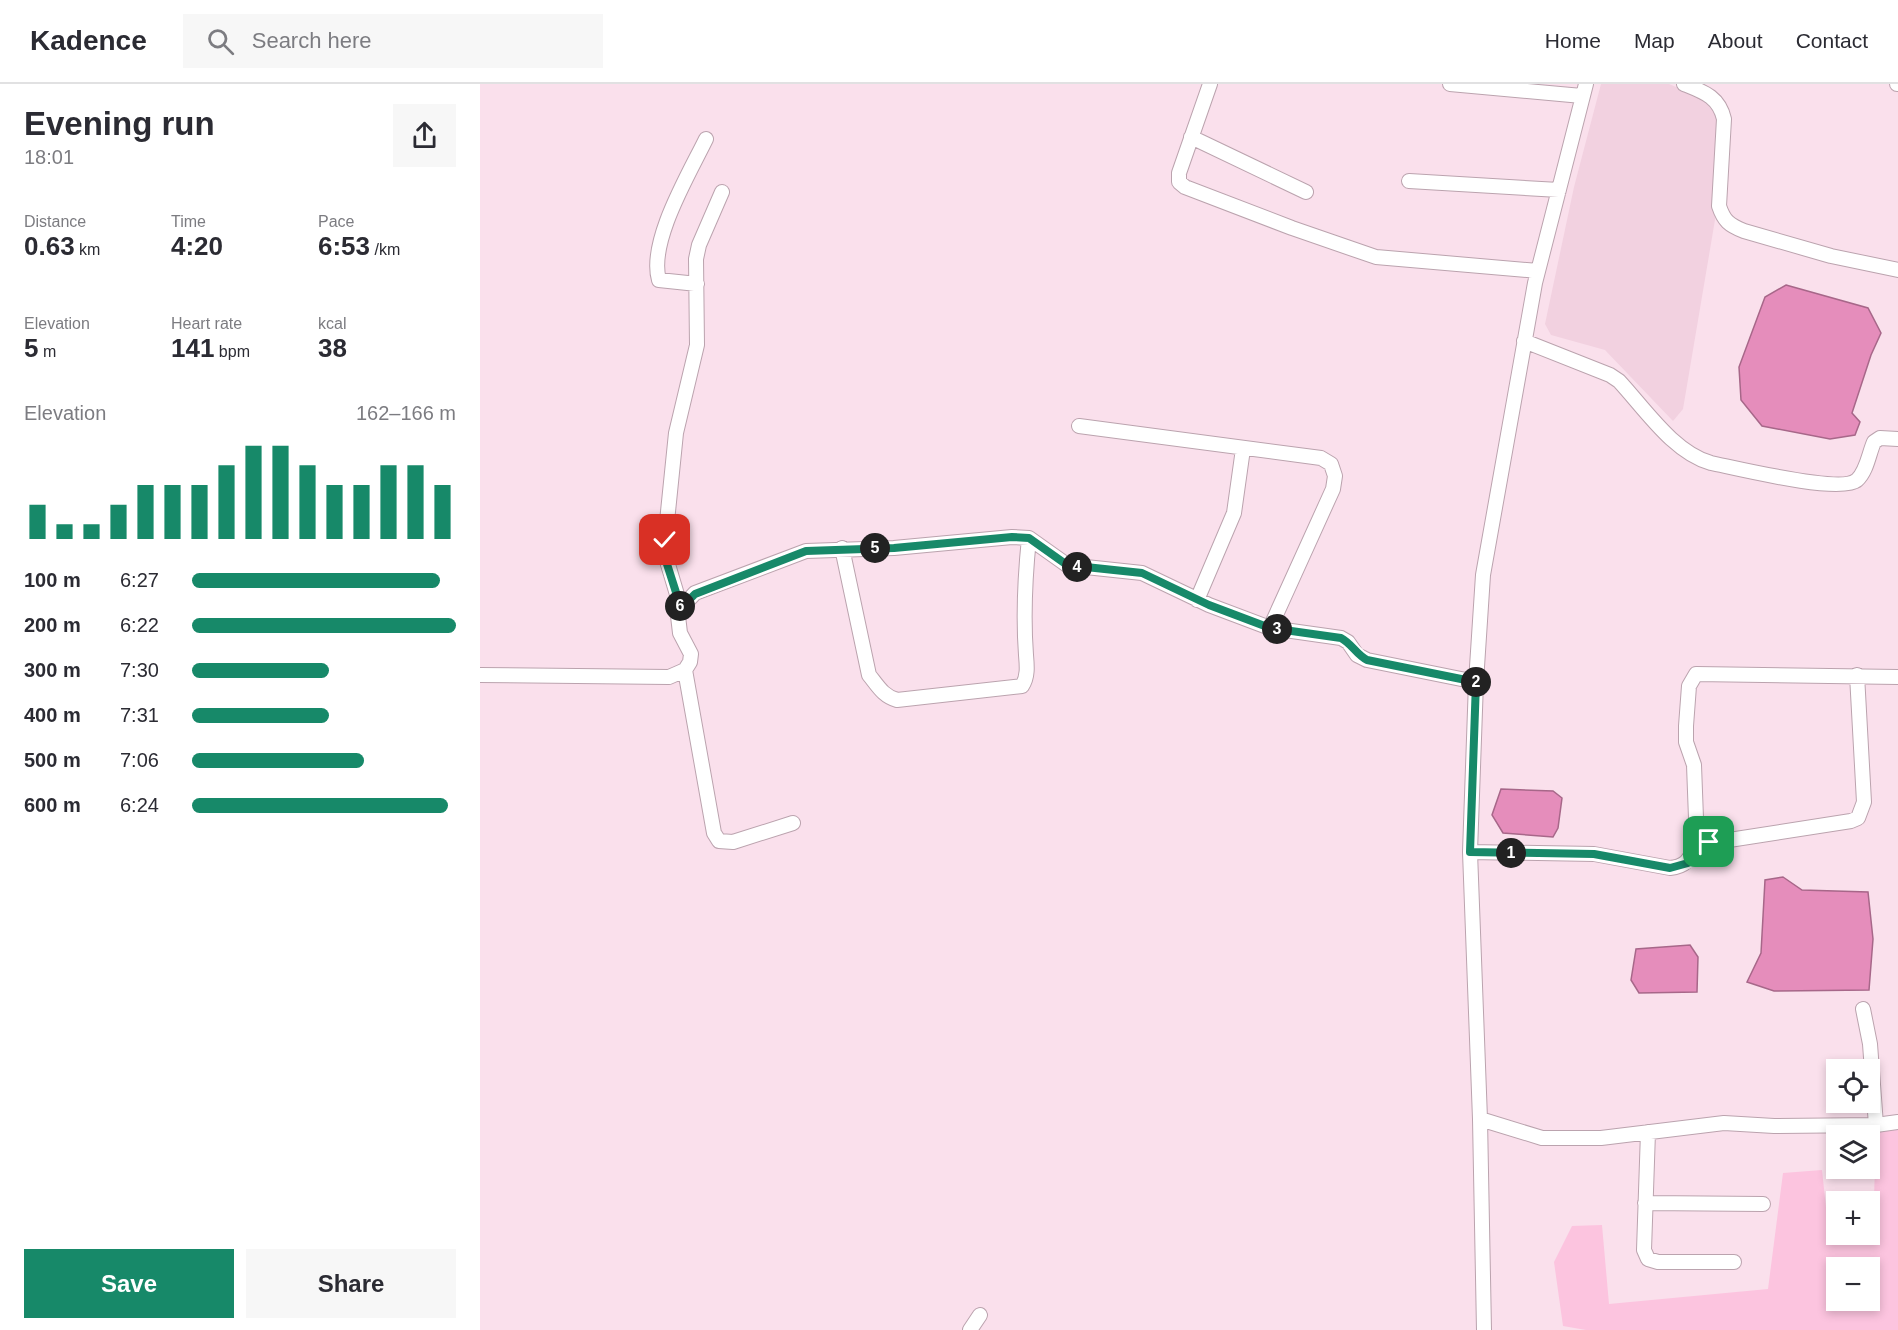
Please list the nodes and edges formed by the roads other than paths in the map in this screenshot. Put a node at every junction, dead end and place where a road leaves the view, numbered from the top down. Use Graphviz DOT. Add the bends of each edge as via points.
graph roads {
  1 [pos="1210,84"];
  2 [pos="1450,84"];
  3 [pos="1684,84"];
  4 [pos="1584,90"];
  5 [pos="1191,137"];
  6 [pos="706,139"];
  7 [pos="1409,181"];
  8 [pos="1559,190"];
  9 [pos="722,192"];
  10 [pos="1306,192"];
  11 [pos="1898,270"];
  12 [pos="1538,271"];
  13 [pos="697,284"];
  14 [pos="1524,341"];
  15 [pos="1079,426"];
  16 [pos="1898,439"];
  17 [pos="1243,449"];
  18 [pos="1029,538"];
  19 [pos="842,548"];
  20 [pos="1197,600"];
  21 [pos="681,608"];
  22 [pos="1270,628"];
  23 [pos="685,670"];
  24 [pos="480,675"];
  25 [pos="1857,675"];
  26 [pos="1898,676"];
  27 [pos="1476,682"];
  28 [pos="793,823"];
  29 [pos="1697,845"];
  30 [pos="1470,852"];
  31 [pos="1863,1009"];
  32 [pos="1480,1119"];
  33 [pos="1898,1122"];
  34 [pos="1826,1125"];
  35 [pos="1876,1125"];
  36 [pos="1648,1132"];
  37 [pos="1645,1203"];
  38 [pos="1763,1204"];
  39 [pos="1734,1262"];
  40 [pos="980,1315"];
  41 [pos="970,1330"];
  42 [pos="1484,1330"];
  1 -- 5 [label="street"];
  2 -- 4 [label="street"];
  3 -- 11 [label="street" via="1716,100 1722,109 1719,206 1731,226 1820,253"];
  4 -- 8 [label="street"];
  5 -- 10 [label="street"];
  5 -- 12 [label="street" via="1179,182 1292,228 1376,257"];
  6 -- 13 [label="street" via="665,224 656,272 664,282"];
  7 -- 8 [label="street"];
  8 -- 12 [label="street"];
  9 -- 13 [label="street" via="699,245"];
  12 -- 14 [label="street"];
  13 -- 21 [label="street" via="697,345 676,433 664,552"];
  14 -- 16 [label="street" via="1619,381 1679,446 1698,460 1848,485 1863,472 1874,442 1880,438"];
  14 -- 27 [label="street" via="1484,575"];
  15 -- 17 [label="street"];
  17 -- 20 [label="street" via="1234,513"];
  17 -- 22 [label="street" via="1321,458 1331,464 1335,476 1333,489"];
  18 -- 19 [label="street"];
  18 -- 19 [label="street" via="1023,612 1027,668 1022,686 897,700 881,691 870,675"];
  18 -- 20 [label="street" via="1067,565 1142,573"];
  19 -- 21 [label="street" via="792,556 695,594"];
  20 -- 22 [label="street"];
  21 -- 23 [label="street" via="680,633 691,654"];
  22 -- 27 [label="street" via="1341,638 1367,660"];
  23 -- 24 [label="street" via="659,679"];
  23 -- 28 [label="street" via="714,833 719,841 733,842"];
  25 -- 26 [label="street"];
  25 -- 29 [label="street" via="1864,802 1858,818"];
  25 -- 29 [label="street" via="1696,674 1691,679 1686,734 1694,765"];
  27 -- 30 [label="street"];
  29 -- 30 [label="street" via="1688,863 1670,868 1594,854"];
  30 -- 32 [label="street"];
  31 -- 35 [label="street" via="1870,1044"];
  32 -- 36 [label="street" via="1542,1138 1601,1138"];
  32 -- 42 [label="street"];
  33 -- 35 [label="street"];
  34 -- 36 [label="street" via="1724,1123"];
  36 -- 37 [label="street"];
  37 -- 38 [label="street"];
  37 -- 39 [label="street" via="1644,1250 1648,1259"];
  40 -- 41 [label="street"];
}
